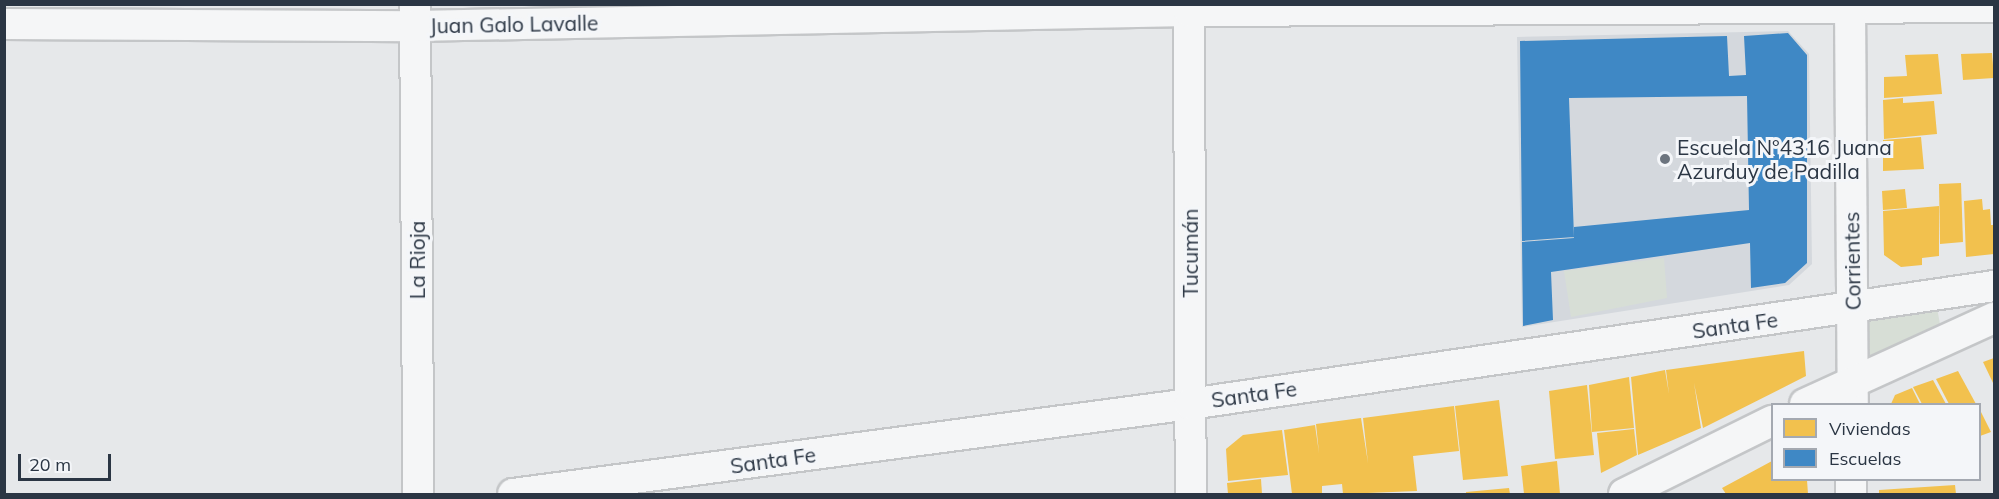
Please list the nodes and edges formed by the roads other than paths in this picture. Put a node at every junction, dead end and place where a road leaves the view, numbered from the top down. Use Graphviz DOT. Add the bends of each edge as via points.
graph roads {
  1 [pos="1850,7"];
  2 [pos="1995,7"];
  3 [pos="1189,8"];
  4 [pos="799,11"];
  5 [pos="236,15"];
  6 [pos="415,16"];
  7 [pos="4,24"];
  8 [pos="1995,286"];
  9 [pos="1852,308"];
  10 [pos="1995,318"];
  11 [pos="1853,393"];
  12 [pos="1813,403"];
  13 [pos="1190,404"];
  14 [pos="1771,422"];
  15 [pos="418,495"];
  16 [pos="513,495"];
  17 [pos="1191,495"];
  18 [pos="1624,495"];
  1 -- 2 [label="street, Juan Galo Lavalle"];
  1 -- 3 [label="street, Juan Galo Lavalle"];
  1 -- 9 [label="street, Corrientes"];
  3 -- 4 [label="street, Juan Galo Lavalle"];
  3 -- 13 [label="street, Tucumán"];
  4 -- 6 [label="street, Juan Galo Lavalle"];
  5 -- 6 [label="street, Juan Galo Lavalle"];
  5 -- 7 [label="street, Juan Galo Lavalle"];
  6 -- 15 [label="street, La Rioja"];
  8 -- 9 [label="street, Santa Fe"];
  9 -- 11 [label="street, Corrientes"];
  9 -- 13 [label="street, Santa Fe"];
  10 -- 11 [label="street"];
  11 -- 12 [label="street"];
  13 -- 16 [label="street, Santa Fe"];
  13 -- 17 [label="street, Tucumán"];
  14 -- 18 [label="street"];
}
